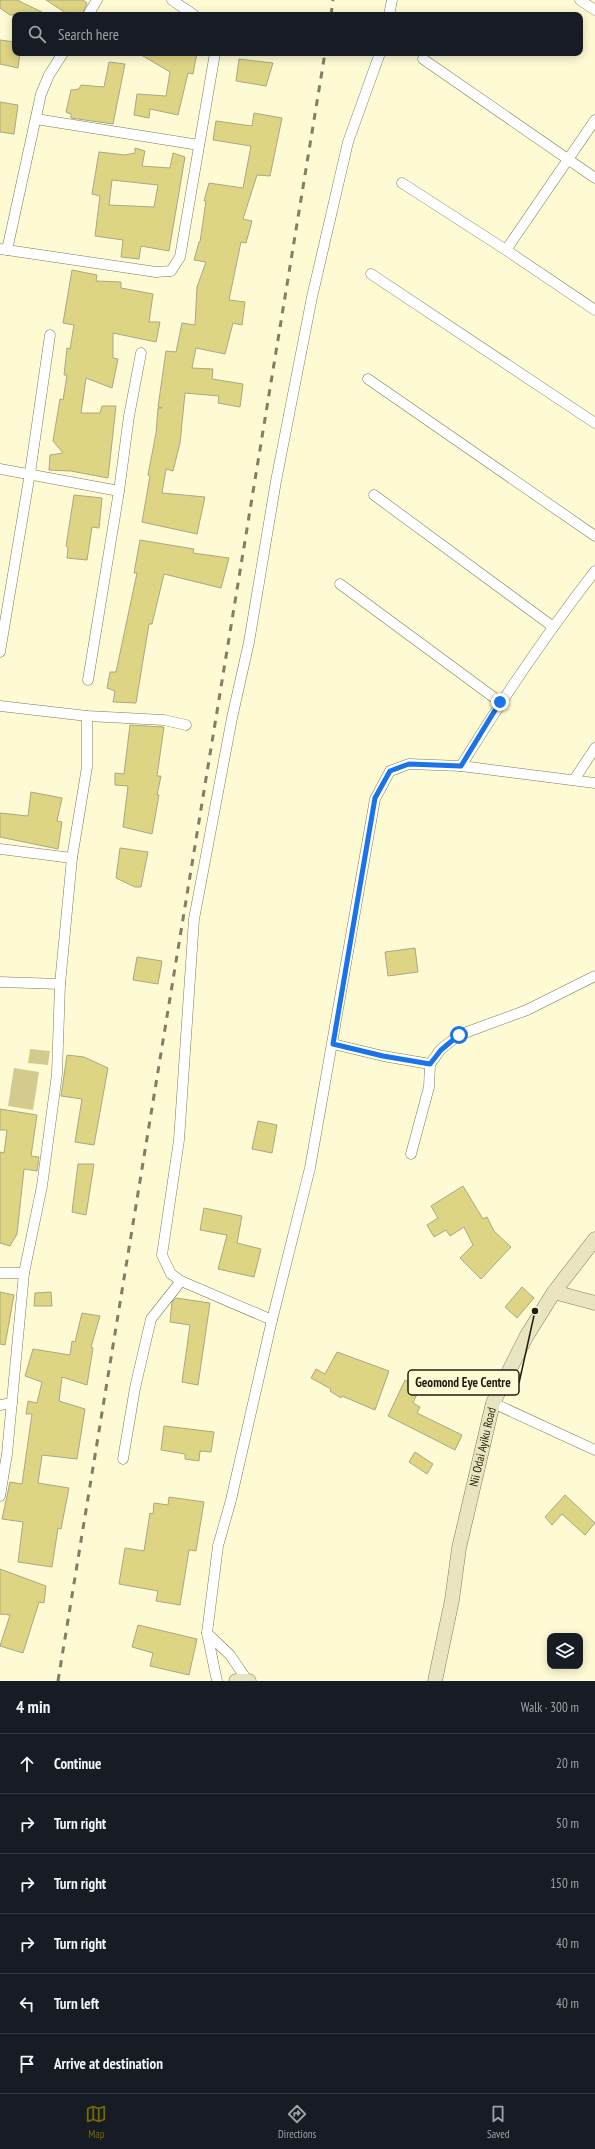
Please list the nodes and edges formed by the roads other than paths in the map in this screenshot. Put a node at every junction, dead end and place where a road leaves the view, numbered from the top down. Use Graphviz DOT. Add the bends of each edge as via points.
graph roads {
  1 [pos="98,0"];
  2 [pos="172,0"];
  3 [pos="392,0"];
  4 [pos="580,0"];
  5 [pos="595,10"];
  6 [pos="90,12"];
  7 [pos="190,12"];
  8 [pos="390,12"];
  9 [pos="61,56"];
  10 [pos="214,56"];
  11 [pos="379,56"];
  12 [pos="423,59"];
  13 [pos="36,119"];
  14 [pos="595,120"];
  15 [pos="199,145"];
  16 [pos="567,159"];
  17 [pos="595,178"];
  18 [pos="402,183"];
  19 [pos="4,249"];
  20 [pos="506,250"];
  21 [pos="371,274"];
  22 [pos="595,310"];
  23 [pos="50,335"];
  24 [pos="141,353"];
  25 [pos="368,380"];
  26 [pos="595,423"];
  27 [pos="0,469"];
  28 [pos="30,473"];
  29 [pos="119,491"];
  30 [pos="374,495"];
  31 [pos="595,536"];
  32 [pos="595,571"];
  33 [pos="340,584"];
  34 [pos="552,626"];
  35 [pos="0,652"];
  36 [pos="88,680"];
  37 [pos="500,702"];
  38 [pos="0,706"];
  39 [pos="87,716"];
  40 [pos="186,725"];
  41 [pos="595,748"];
  42 [pos="461,766"];
  43 [pos="574,780"];
  44 [pos="595,783"];
  45 [pos="0,849"];
  46 [pos="72,858"];
  47 [pos="595,976"];
  48 [pos="0,982"];
  49 [pos="60,984"];
  50 [pos="333,1044"];
  51 [pos="430,1064"];
  52 [pos="411,1154"];
  53 [pos="595,1239"];
  54 [pos="0,1273"];
  55 [pos="24,1273"];
  56 [pos="181,1281"];
  57 [pos="554,1292"];
  58 [pos="595,1303"];
  59 [pos="272,1320"];
  60 [pos="12,1403"];
  61 [pos="493,1403"];
  62 [pos="0,1405"];
  63 [pos="595,1450"];
  64 [pos="123,1460"];
  65 [pos="0,1496"];
  66 [pos="207,1633"];
  67 [pos="217,1681"];
  68 [pos="244,1681"];
  69 [pos="435,1681"];
  1 -- 6 [label="street"];
  2 -- 7 [label="street"];
  3 -- 8 [label="street"];
  4 -- 5 [label="street"];
  9 -- 13 [label="street" via="44,88"];
  10 -- 15 [label="street"];
  11 -- 56 [label="street" via="348,142 313,290 249,642 194,919 180,1140 162,1255 171,1274"];
  12 -- 16 [label="street"];
  13 -- 15 [label="street"];
  13 -- 19 [label="street"];
  14 -- 16 [label="street"];
  15 -- 19 [label="street" via="180,257 171,271 156,272"];
  16 -- 17 [label="street"];
  16 -- 20 [label="street"];
  18 -- 20 [label="street"];
  20 -- 22 [label="street"];
  21 -- 26 [label="street"];
  23 -- 28 [label="street"];
  24 -- 29 [label="street"];
  25 -- 31 [label="street"];
  27 -- 28 [label="street"];
  28 -- 29 [label="street"];
  28 -- 35 [label="street"];
  29 -- 36 [label="street"];
  30 -- 34 [label="street"];
  32 -- 34 [label="street"];
  33 -- 37 [label="street"];
  34 -- 37 [label="street"];
  37 -- 42 [label="street"];
  38 -- 39 [label="street"];
  39 -- 40 [label="street" via="121,716"];
  39 -- 46 [label="street" via="87,766"];
  41 -- 43 [label="street"];
  42 -- 43 [label="street"];
  42 -- 50 [label="street" via="409,764 390,771 375,798"];
  43 -- 44 [label="street"];
  45 -- 46 [label="street"];
  46 -- 49 [label="street"];
  47 -- 51 [label="street" via="527,1010 459,1035 441,1050"];
  48 -- 49 [label="street"];
  49 -- 55 [label="street" via="57,1074 42,1186"];
  50 -- 51 [label="street"];
  50 -- 59 [label="street" via="310,1168"];
  51 -- 52 [label="street" via="429,1087"];
  53 -- 57 [label="street, Nii Odai Ayiku Road"];
  54 -- 55 [label="street"];
  55 -- 60 [label="street"];
  56 -- 59 [label="street"];
  56 -- 64 [label="street" via="151,1319 135,1388"];
  57 -- 58 [label="street"];
  57 -- 61 [label="street, Nii Odai Ayiku Road" via="526,1337"];
  59 -- 66 [label="street" via="218,1546"];
  60 -- 62 [label="street"];
  60 -- 65 [label="street"];
  61 -- 63 [label="street"];
  61 -- 69 [label="street, Nii Odai Ayiku Road" via="459,1548 452,1600"];
  66 -- 67 [label="street"];
  66 -- 68 [label="street" via="230,1655"];
}
